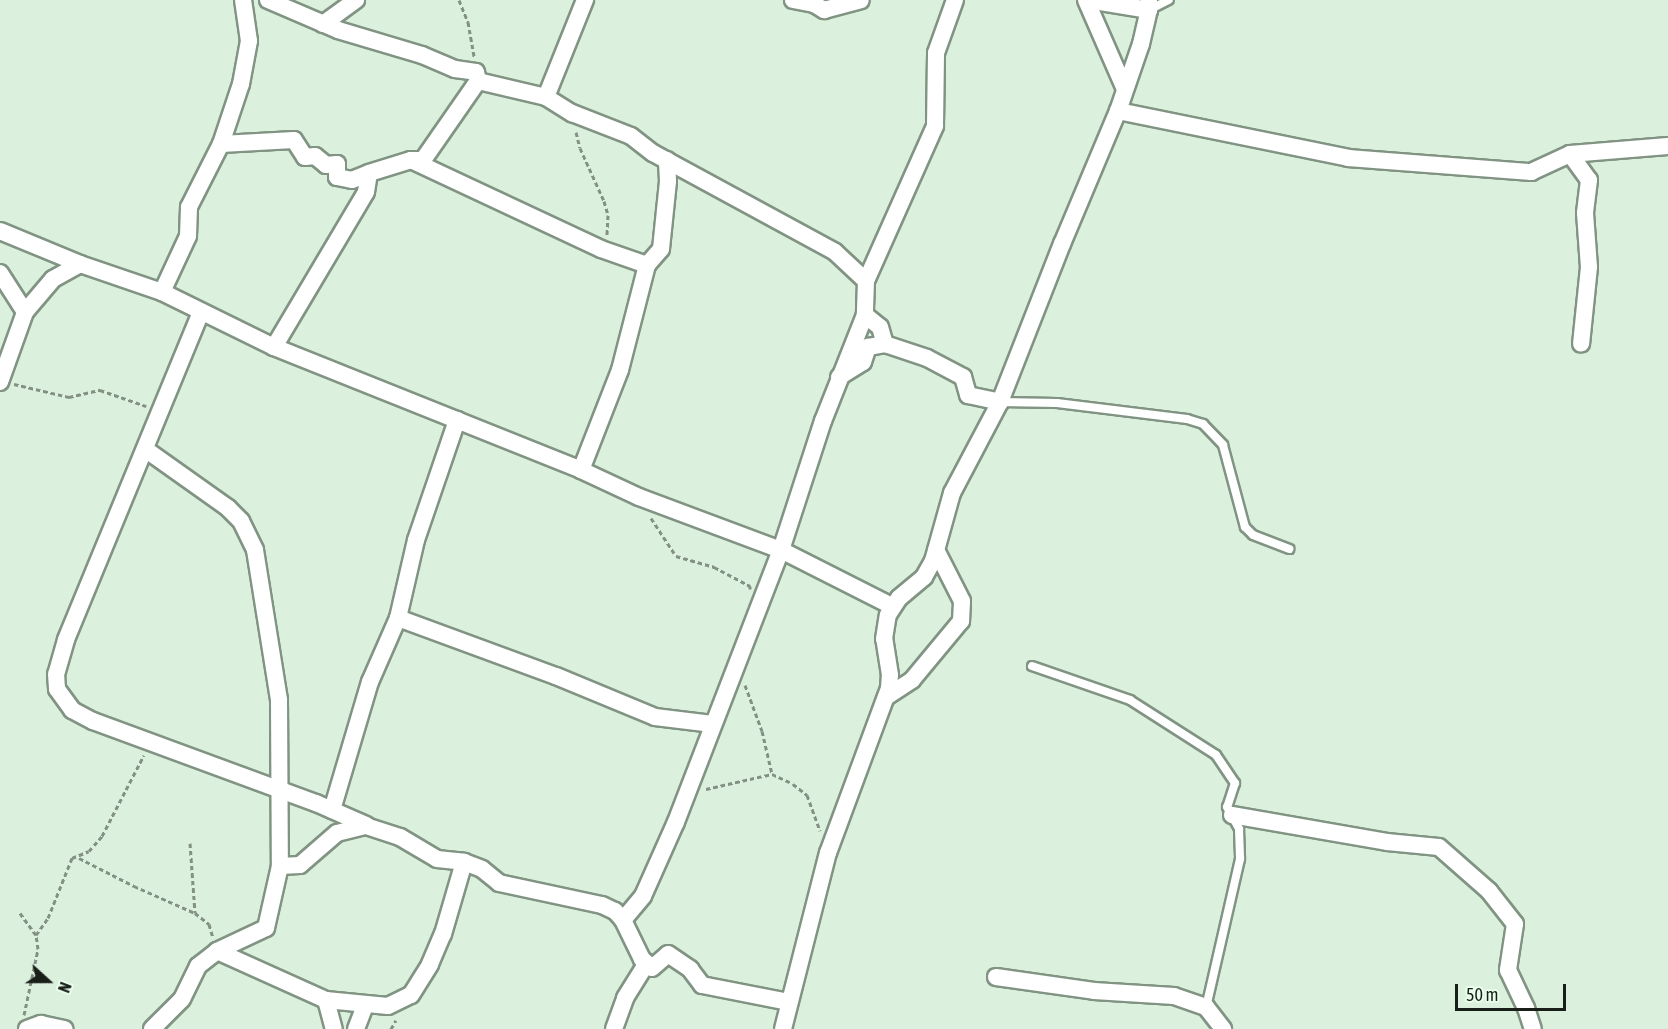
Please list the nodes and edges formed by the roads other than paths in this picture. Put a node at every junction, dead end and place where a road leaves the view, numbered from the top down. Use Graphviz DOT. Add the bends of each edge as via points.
graph roads {
  1 [pos="243,0"];
  2 [pos="268,0"];
  3 [pos="356,0"];
  4 [pos="585,0"];
  5 [pos="793,0"];
  6 [pos="861,0"];
  7 [pos="955,0"];
  8 [pos="1087,0"];
  9 [pos="1168,0"];
  10 [pos="1149,5"];
  11 [pos="323,24"];
  12 [pos="477,77"];
  13 [pos="1124,87"];
  14 [pos="546,97"];
  15 [pos="1118,111"];
  16 [pos="221,144"];
  17 [pos="1668,146"];
  18 [pos="1570,154"];
  19 [pos="411,160"];
  20 [pos="667,160"];
  21 [pos="369,173"];
  22 [pos="0,231"];
  23 [pos="80,264"];
  24 [pos="647,265"];
  25 [pos="0,273"];
  26 [pos="866,281"];
  27 [pos="162,292"];
  28 [pos="25,312"];
  29 [pos="201,312"];
  30 [pos="865,315"];
  31 [pos="885,344"];
  32 [pos="1581,344"];
  33 [pos="274,347"];
  34 [pos="839,378"];
  35 [pos="0,382"];
  36 [pos="1000,402"];
  37 [pos="457,420"];
  38 [pos="145,449"];
  39 [pos="581,470"];
  40 [pos="1288,549"];
  41 [pos="781,550"];
  42 [pos="936,550"];
  43 [pos="892,606"];
  44 [pos="398,618"];
  45 [pos="1032,666"];
  46 [pos="886,697"];
  47 [pos="713,724"];
  48 [pos="280,790"];
  49 [pos="332,810"];
  50 [pos="1232,815"];
  51 [pos="366,826"];
  52 [pos="464,862"];
  53 [pos="280,866"];
  54 [pos="623,920"];
  55 [pos="217,951"];
  56 [pos="646,964"];
  57 [pos="996,977"];
  58 [pos="326,999"];
  59 [pos="789,1002"];
  60 [pos="365,1006"];
  61 [pos="1206,1007"];
  62 [pos="26,1024"];
  63 [pos="64,1029"];
  64 [pos="152,1029"];
  65 [pos="334,1029"];
  66 [pos="356,1029"];
  67 [pos="614,1029"];
  68 [pos="783,1029"];
  69 [pos="1223,1029"];
  70 [pos="1533,1029"];
  1 -- 16 [label="street" via="249,28 246,63"];
  2 -- 11 [label="street"];
  3 -- 11 [label="street"];
  4 -- 14 [label="street"];
  5 -- 6 [label="street" via="824,10"];
  7 -- 26 [label="street" via="936,53 935,126"];
  8 -- 10 [label="street"];
  8 -- 13 [label="street"];
  9 -- 10 [label="lane"];
  10 -- 13 [label="street" via="1141,44"];
  11 -- 12 [label="street"];
  12 -- 14 [label="street"];
  12 -- 19 [label="street" via="423,160"];
  13 -- 15 [label="street"];
  14 -- 20 [label="street" via="572,113 631,136"];
  15 -- 18 [label="street" via="1348,158 1531,172"];
  15 -- 36 [label="street"];
  16 -- 21 [label="street" via="294,140 305,158 315,156 326,165 337,164 337,177 352,180"];
  16 -- 27 [label="street" via="189,207 188,236"];
  17 -- 18 [label="street"];
  18 -- 32 [label="street" via="1589,180 1585,213 1589,267"];
  19 -- 21 [label="street"];
  19 -- 24 [label="street" via="601,249"];
  20 -- 24 [label="street" via="661,249"];
  20 -- 26 [label="street" via="835,252"];
  21 -- 33 [label="street" via="366,192"];
  22 -- 23 [label="street"];
  23 -- 27 [label="street"];
  23 -- 28 [label="street" via="53,279"];
  24 -- 39 [label="street" via="620,370"];
  25 -- 28 [label="street"];
  26 -- 30 [label="street"];
  27 -- 29 [label="street"];
  28 -- 35 [label="street"];
  29 -- 33 [label="street"];
  29 -- 38 [label="street"];
  30 -- 31 [label="street" via="880,327"];
  30 -- 34 [label="street"];
  31 -- 34 [label="street" via="868,347 863,362"];
  31 -- 36 [label="street" via="927,358 963,377 968,395"];
  33 -- 37 [label="street"];
  34 -- 41 [label="street"];
  36 -- 40 [label="lane" via="1057,403 1203,424 1223,445 1245,526 1253,535"];
  36 -- 42 [label="street" via="952,493"];
  37 -- 39 [label="street"];
  37 -- 44 [label="street" via="416,540"];
  38 -- 48 [label="street" via="228,508 241,521 251,541 259,569 279,700"];
  38 -- 48 [label="street" via="66,640 56,682 62,699 78,714"];
  39 -- 41 [label="street" via="639,497"];
  41 -- 43 [label="street"];
  41 -- 47 [label="street"];
  42 -- 43 [label="street" via="926,574"];
  42 -- 46 [label="street" via="962,601 961,621 912,680"];
  43 -- 46 [label="street" via="884,639 890,675"];
  44 -- 47 [label="street" via="656,717"];
  44 -- 49 [label="street" via="370,682"];
  45 -- 50 [label="lane" via="1130,700 1216,755 1235,783 1227,807"];
  46 -- 59 [label="street" via="828,853"];
  47 -- 54 [label="street" via="643,896"];
  48 -- 49 [label="street"];
  48 -- 53 [label="street"];
  49 -- 51 [label="street"];
  50 -- 61 [label="lane" via="1239,830 1240,859"];
  50 -- 70 [label="street" via="1387,843 1439,847 1489,891 1515,924 1508,970"];
  51 -- 52 [label="street" via="400,837 437,859"];
  51 -- 53 [label="street" via="338,833 300,865"];
  52 -- 54 [label="street" via="482,869 499,883 603,905"];
  52 -- 60 [label="street" via="443,934 415,991 394,1004"];
  53 -- 55 [label="street" via="266,928"];
  54 -- 56 [label="street"];
  55 -- 58 [label="street"];
  55 -- 64 [label="street" via="198,966 182,999"];
  56 -- 59 [label="street" via="652,968 668,954 690,969 702,985"];
  56 -- 67 [label="street" via="625,998"];
  57 -- 61 [label="street" via="1094,991 1174,996"];
  58 -- 60 [label="street"];
  58 -- 65 [label="street"];
  59 -- 68 [label="street"];
  60 -- 66 [label="street"];
  61 -- 69 [label="street"];
  62 -- 63 [label="street"];
}
